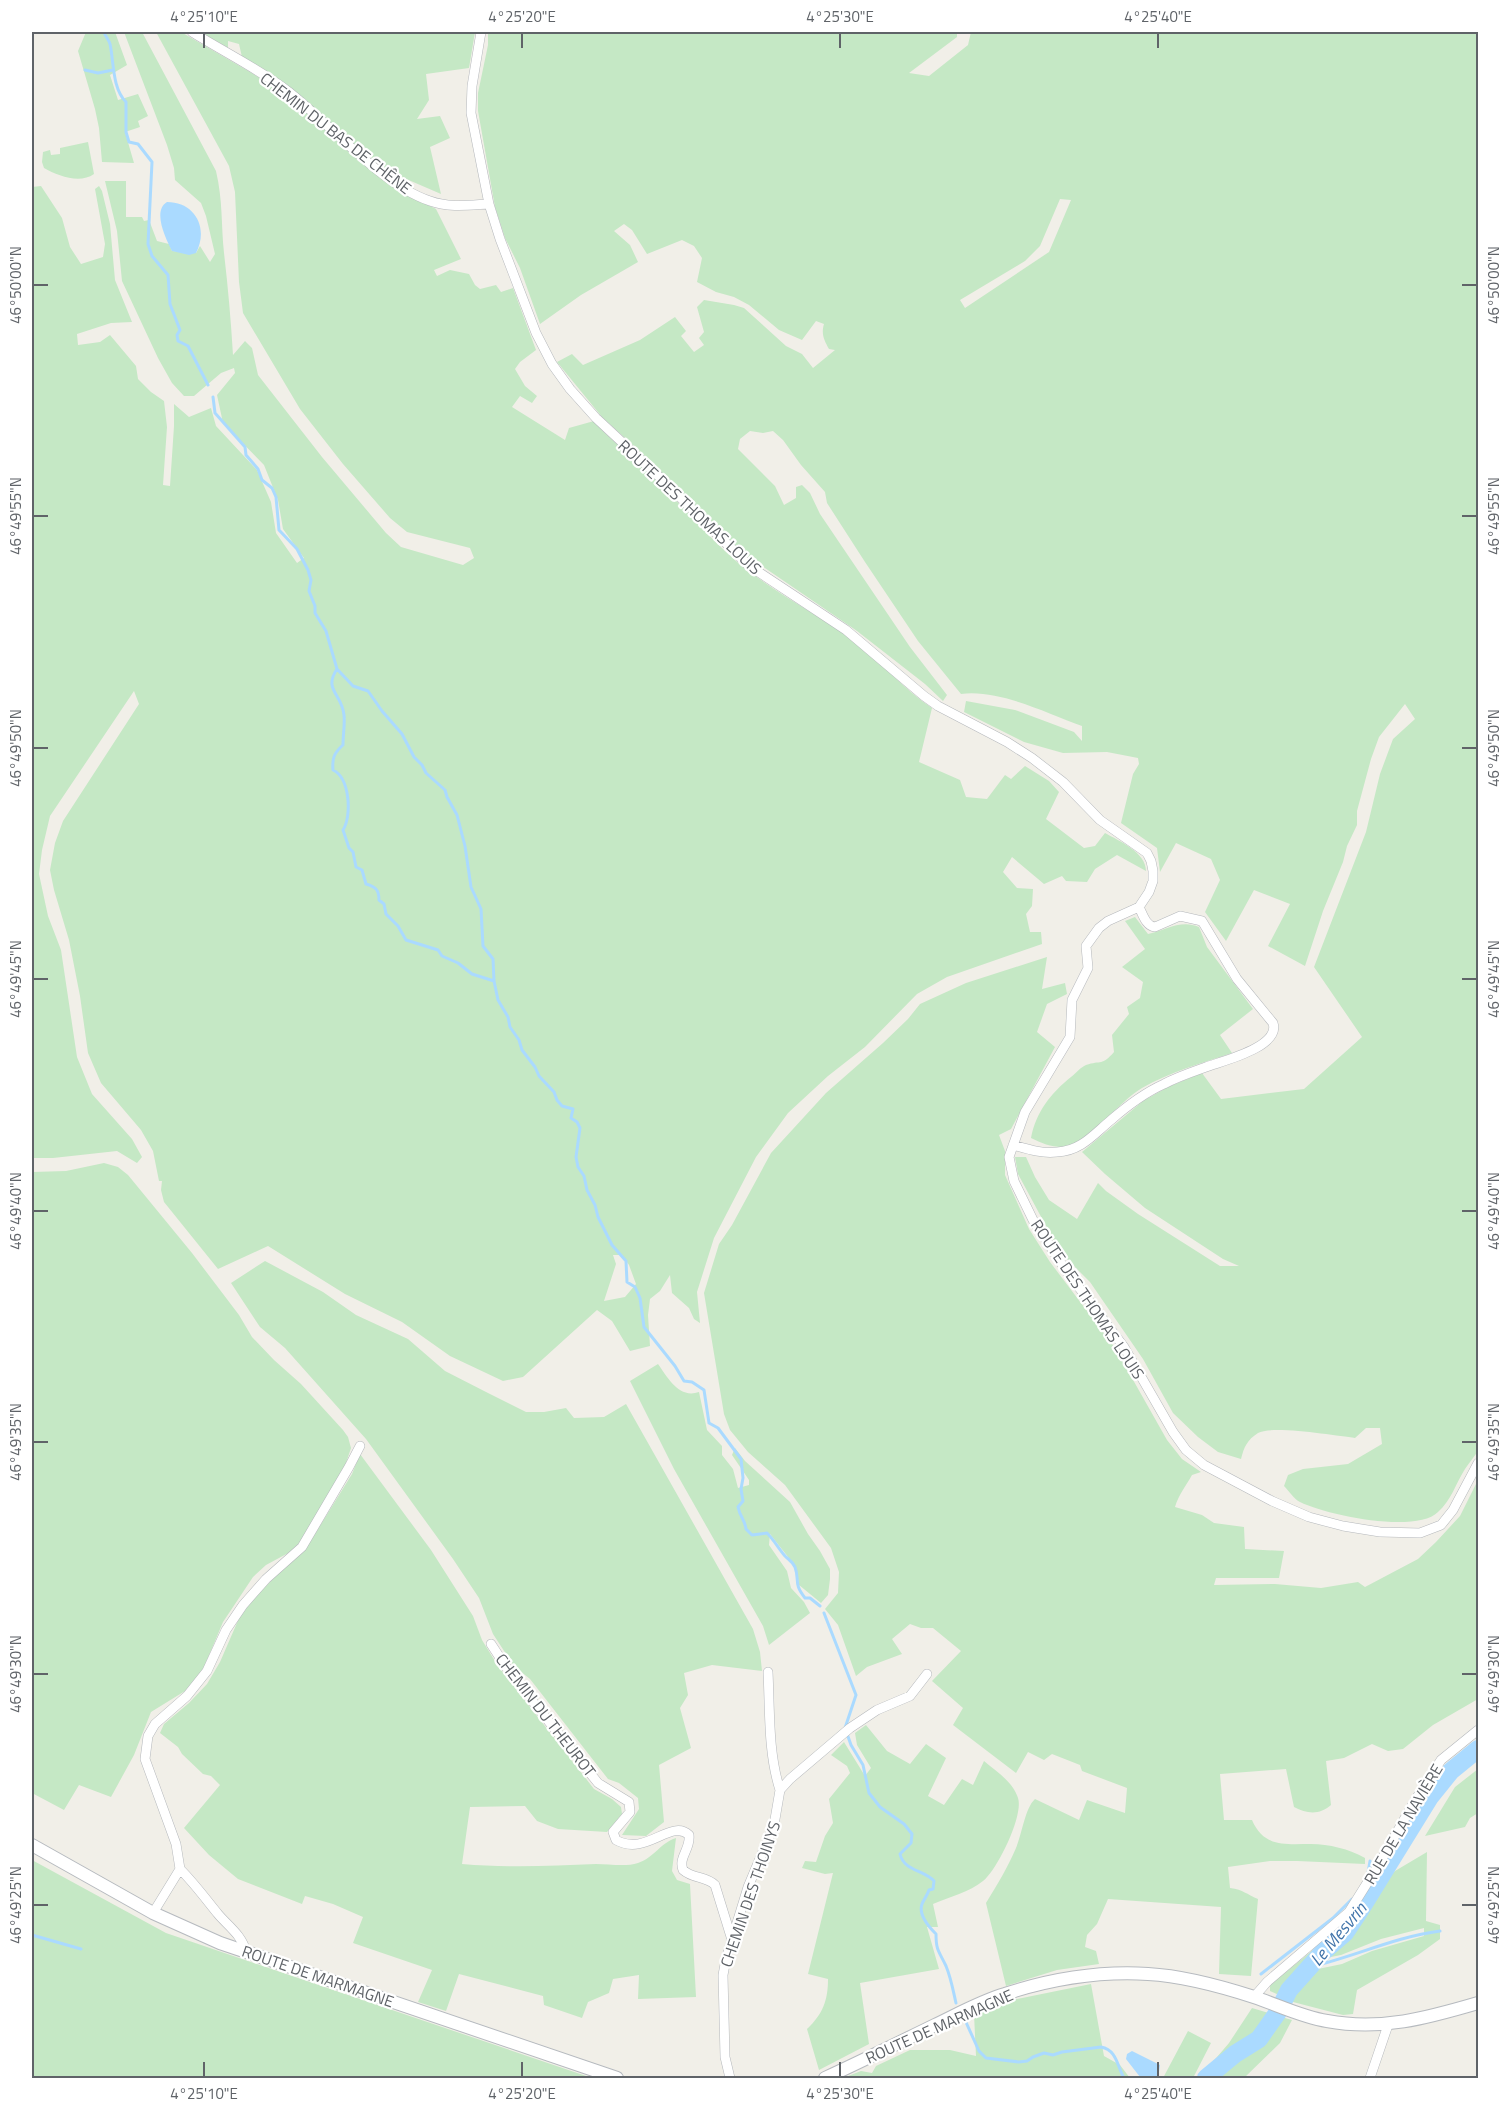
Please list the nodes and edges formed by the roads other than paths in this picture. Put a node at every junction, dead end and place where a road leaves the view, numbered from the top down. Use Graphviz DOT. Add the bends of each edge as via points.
graph roads {
  1 [pos="192,32"];
  2 [pos="481,32"];
  3 [pos="489,204"];
  4 [pos="1139,907"];
  5 [pos="1012,1144"];
  6 [pos="360,1446"];
  7 [pos="1479,1463"];
  8 [pos="491,1644"];
  9 [pos="768,1671"];
  10 [pos="927,1674"];
  11 [pos="1479,1730"];
  12 [pos="780,1791"];
  13 [pos="32,1845"];
  14 [pos="180,1869"];
  15 [pos="153,1913"];
  16 [pos="732,1940"];
  17 [pos="246,1952"];
  18 [pos="1254,1997"];
  19 [pos="1479,2003"];
  20 [pos="1388,2025"];
  21 [pos="617,2079"];
  22 [pos="730,2079"];
  23 [pos="825,2079"];
  24 [pos="1370,2079"];
  1 -- 3 [label="street, CHEMIN DU BAS DE CHÊNE" via="289,92 413,194 449,205"];
  2 -- 3 [label="street, ROUTE DES THOMAS LOUIS" via="471,113"];
  3 -- 4 [label="street, ROUTE DES THOMAS LOUIS" via="536,333 574,394 748,565 846,630 938,706 1032,758 1063,782 1100,820 1146,853 1153,881"];
  4 -- 5 [label="street, ROUTE DES THOMAS LOUIS" via="1107,921 1086,946 1088,968 1072,1000 1070,1037 1025,1112"];
  4 -- 5 [label="street" via="1148,924 1155,927 1180,916 1202,921 1237,979 1273,1023 1273,1034 1239,1057 1183,1075 1144,1094 1075,1148 1046,1152"];
  5 -- 7 [label="street, ROUTE DES THOMAS LOUIS" via="1010,1168 1033,1220 1124,1347 1173,1432 1204,1465 1309,1517 1380,1532 1420,1533 1441,1525"];
  6 -- 14 [label="street" via="302,1547 243,1605 207,1671 148,1736 145,1759 176,1844"];
  8 -- 16 [label="street, CHEMIN DU THEUROT" via="598,1783 629,1802 630,1812 614,1832 616,1840 631,1845 652,1841 673,1830 689,1835 681,1859 683,1870 715,1885"];
  9 -- 12 [label="street" via="772,1751"];
  10 -- 12 [label="street" via="910,1696 877,1710 847,1731"];
  11 -- 18 [label="street, RUE DE LA NAVIÈRE" via="1441,1761 1349,1912"];
  12 -- 16 [label="street, CHEMIN DES THOINYS" via="774,1825 748,1887"];
  13 -- 15 [label="main road, ROUTE DE MARMAGNE"];
  14 -- 15 [label="street"];
  14 -- 17 [label="street" via="241,1939"];
  15 -- 17 [label="main road, ROUTE DE MARMAGNE"];
  16 -- 22 [label="street, CHEMIN DES THOINYS" via="723,1982 725,2057"];
  17 -- 21 [label="main road, ROUTE DE MARMAGNE"];
  18 -- 20 [label="main road, ROUTE DE MARMAGNE" via="1327,2021"];
  18 -- 23 [label="main road, ROUTE DE MARMAGNE" via="1148,1974 1101,1974 1048,1982 974,2006"];
  19 -- 20 [label="main road, ROUTE DE MARMAGNE"];
  20 -- 24 [label="street"];
}
